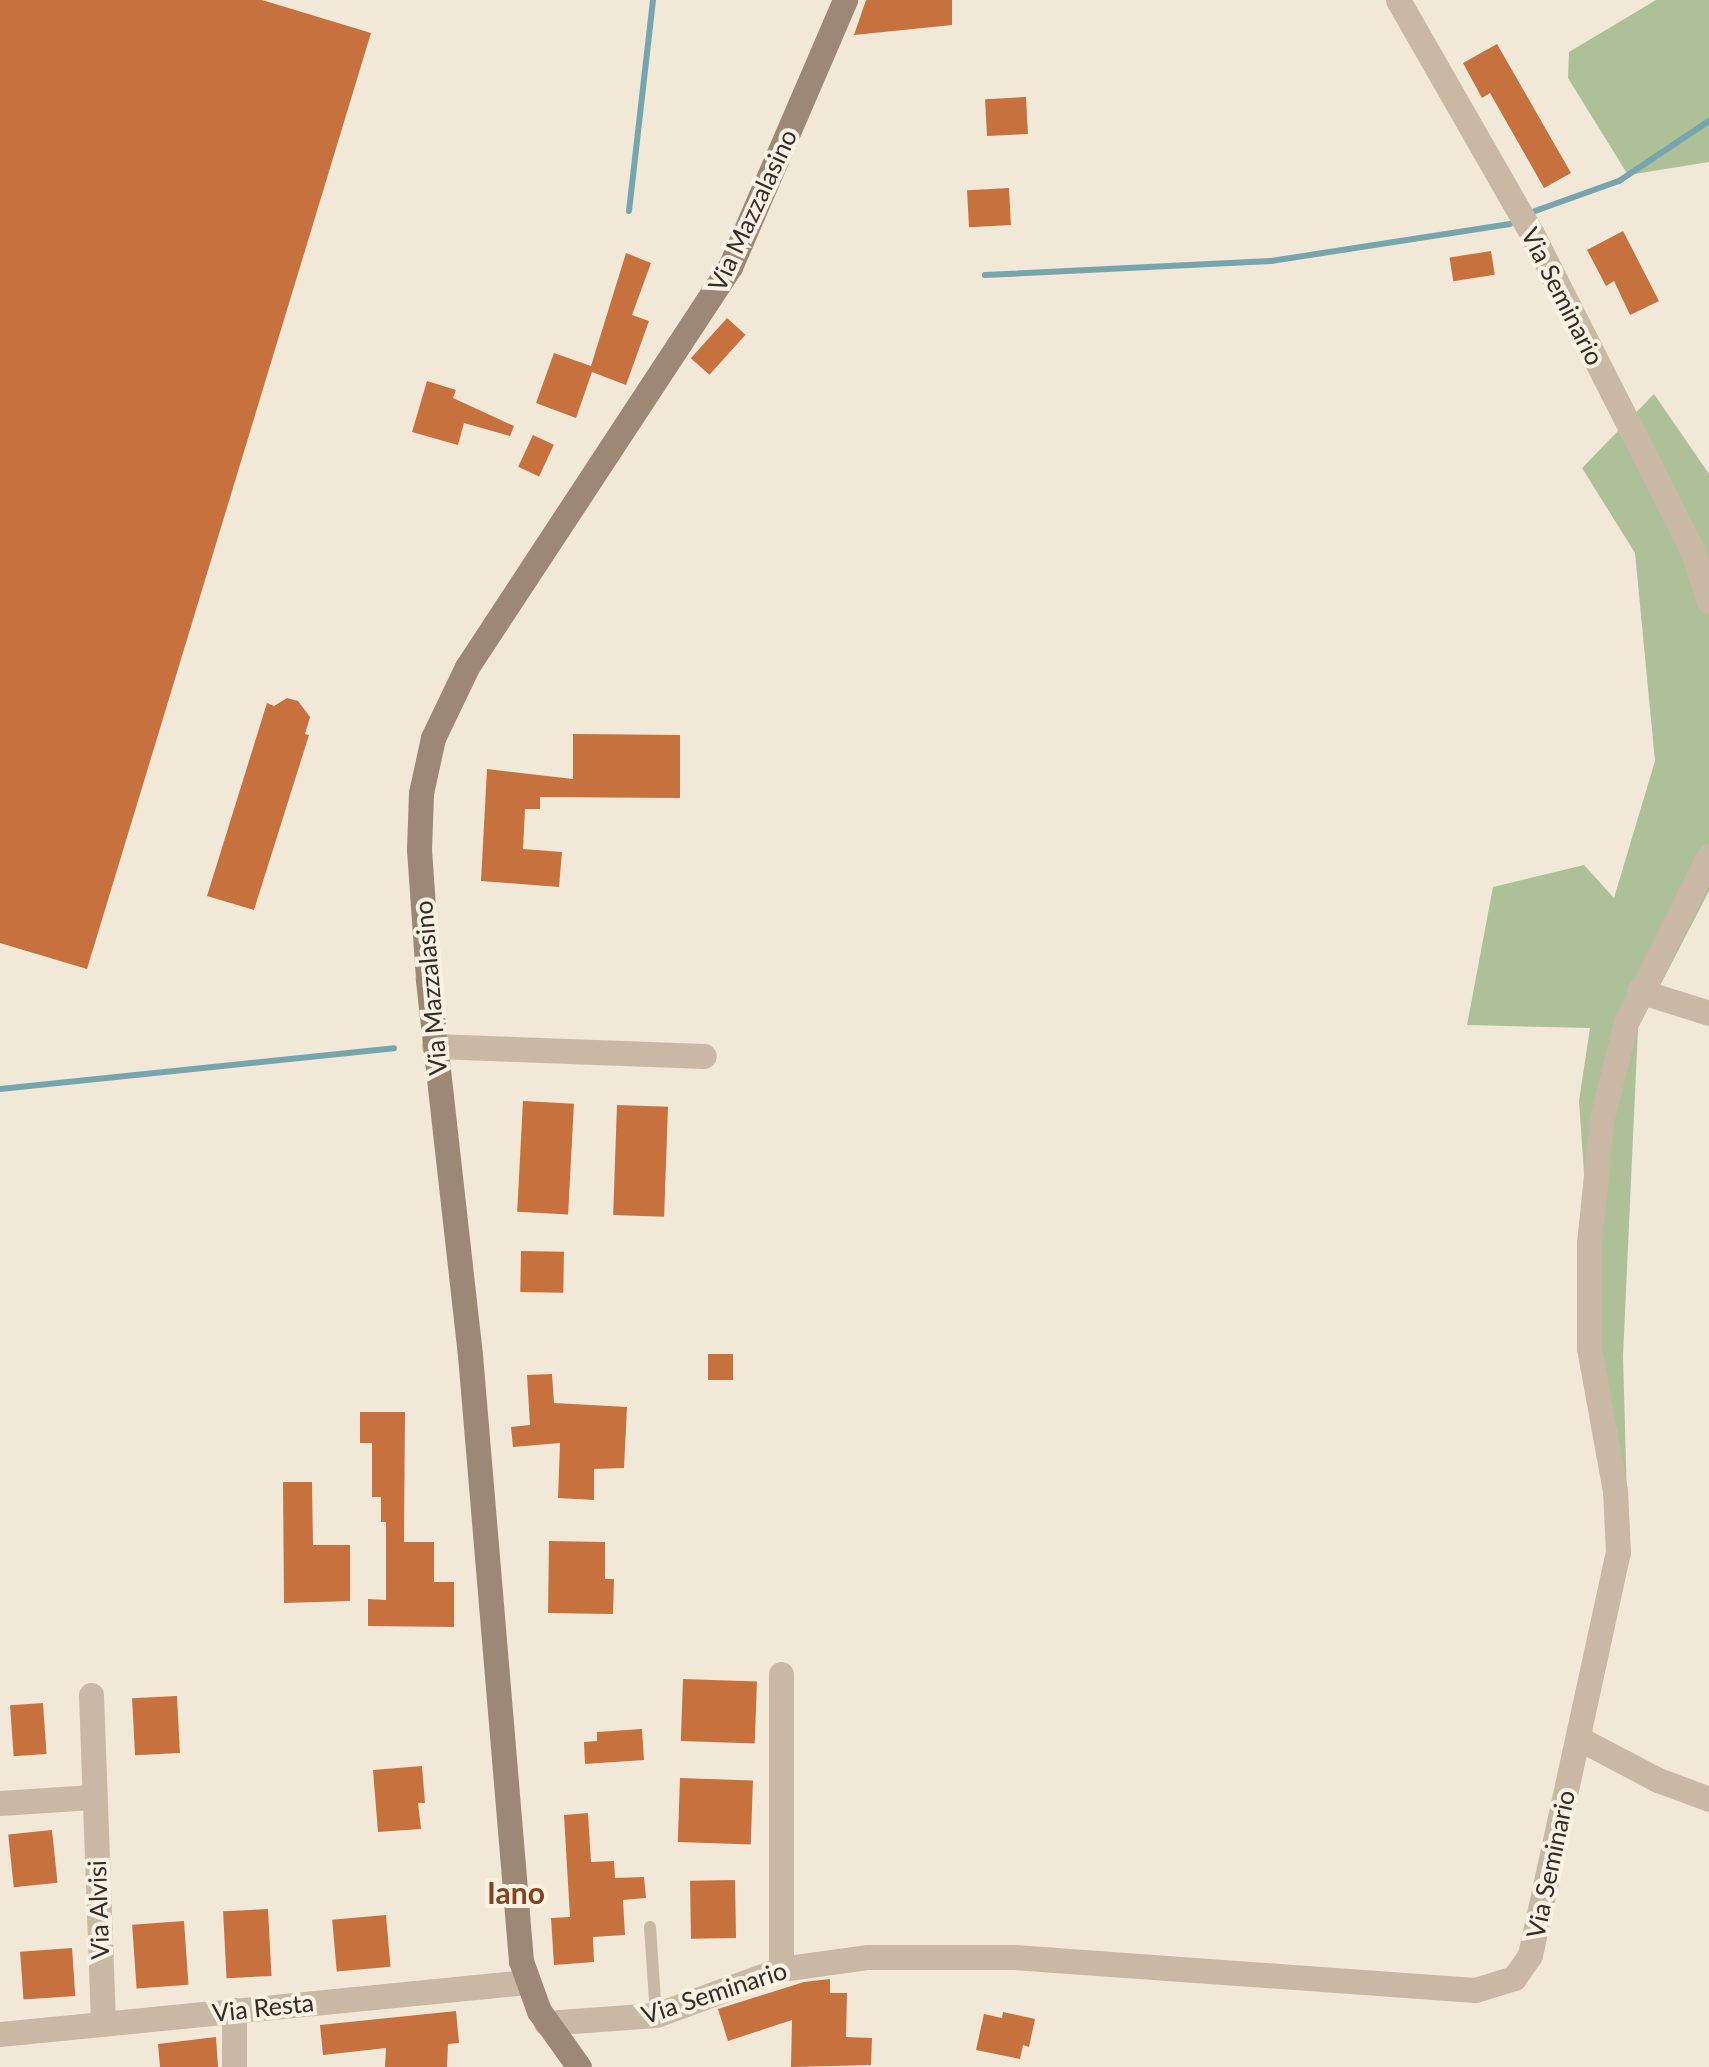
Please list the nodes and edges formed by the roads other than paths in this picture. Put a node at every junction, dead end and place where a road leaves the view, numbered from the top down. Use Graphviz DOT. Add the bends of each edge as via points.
graph roads {
  1 [pos="845,0"];
  2 [pos="1398,0"];
  3 [pos="1709,601"];
  4 [pos="1709,856"];
  5 [pos="1639,991"];
  6 [pos="1709,1013"];
  7 [pos="434,1046"];
  8 [pos="704,1056"];
  9 [pos="782,1674"];
  10 [pos="91,1695"];
  11 [pos="1578,1738"];
  12 [pos="93,1797"];
  13 [pos="1709,1798"];
  14 [pos="0,1803"];
  15 [pos="650,1927"];
  16 [pos="781,1968"];
  17 [pos="527,1982"];
  18 [pos="234,2010"];
  19 [pos="656,2015"];
  20 [pos="103,2023"];
  21 [pos="546,2023"];
  22 [pos="0,2034"];
  23 [pos="234,2067"];
  24 [pos="579,2067"];
  1 -- 7 [label="main road, Via Mazzalasino" via="730,267 444,708 421,793 419,850"];
  2 -- 3 [label="street, Via Seminario" via="1532,234 1692,549"];
  4 -- 5 [label="street, Via Seminario"];
  5 -- 6 [label="street"];
  5 -- 11 [label="street, Via Seminario" via="1607,1087 1591,1227 1590,1348 1616,1491 1618,1552"];
  7 -- 8 [label="street"];
  7 -- 17 [label="main road, Via Mazzalasino" via="470,1355 514,1899"];
  9 -- 16 [label="street"];
  10 -- 12 [label="street, Via Alvisi"];
  11 -- 13 [label="street"];
  11 -- 16 [label="street, Via Seminario" via="1530,1955 1514,1978 1488,1989 971,1956 839,1958"];
  12 -- 14 [label="street"];
  12 -- 20 [label="street, Via Alvisi"];
  15 -- 19 [label="lane"];
  16 -- 19 [label="street, Via Seminario"];
  17 -- 18 [label="street, Via Resta"];
  17 -- 21 [label="main road, Via Mazzalasino"];
  18 -- 20 [label="street, Via Resta"];
  18 -- 23 [label="street"];
  19 -- 21 [label="street, Via Seminario"];
  20 -- 22 [label="street, Via Resta"];
  21 -- 24 [label="main road, Via Mazzalasino"];
}
